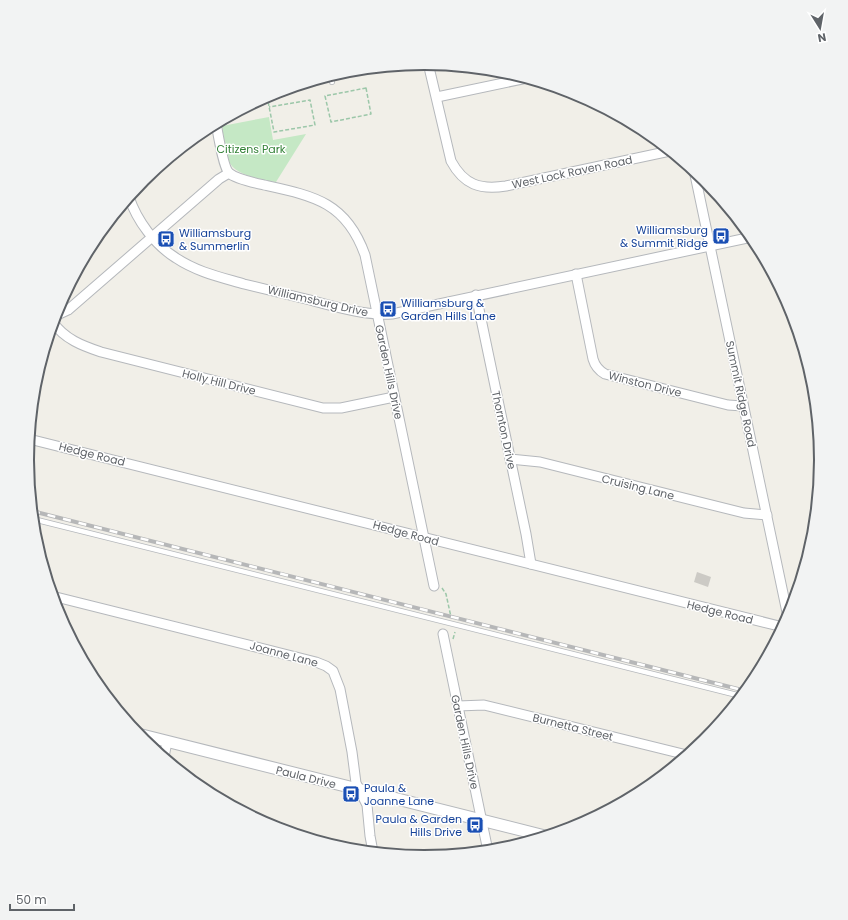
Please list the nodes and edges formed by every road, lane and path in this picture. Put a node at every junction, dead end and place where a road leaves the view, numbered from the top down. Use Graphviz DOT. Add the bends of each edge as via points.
graph roads {
  1 [pos="430,70"];
  2 [pos="514,80"];
  3 [pos="366,88"];
  4 [pos="437,97"];
  5 [pos="268,103"];
  6 [pos="269,107"];
  7 [pos="217,129"];
  8 [pos="663,153"];
  9 [pos="229,173"];
  10 [pos="696,181"];
  11 [pos="131,203"];
  12 [pos="151,236"];
  13 [pos="745,239"];
  14 [pos="710,246"];
  15 [pos="576,274"];
  16 [pos="476,296"];
  17 [pos="64,312"];
  18 [pos="377,314"];
  19 [pos="58,328"];
  20 [pos="394,397"];
  21 [pos="743,406"];
  22 [pos="35,440"];
  23 [pos="510,459"];
  24 [pos="767,515"];
  25 [pos="38,520"];
  26 [pos="424,537"];
  27 [pos="531,564"];
  28 [pos="434,585"];
  29 [pos="60,598"];
  30 [pos="786,605"];
  31 [pos="450,612"];
  32 [pos="777,625"];
  33 [pos="443,634"];
  34 [pos="735,694"];
  35 [pos="458,706"];
  36 [pos="149,737"];
  37 [pos="167,742"];
  38 [pos="165,751"];
  39 [pos="681,753"];
  40 [pos="359,790"];
  41 [pos="481,820"];
  42 [pos="535,834"];
  43 [pos="487,845"];
  44 [pos="372,847"];
  1 -- 4 [label="street"];
  2 -- 4 [label="street"];
  3 -- 3 [label="path" via="326,96 331,122 371,114"];
  4 -- 8 [label="street, West Lock Raven Road" via="451,161 461,176 484,188 506,186"];
  5 -- 6 [label="path"];
  6 -- 6 [label="path" via="274,132 315,125 310,100"];
  7 -- 9 [label="street" via="225,166"];
  9 -- 12 [label="street" via="218,178"];
  9 -- 18 [label="street, Garden Hills Drive" via="248,181 299,193 318,200 339,213 360,241"];
  10 -- 14 [label="street, Summit Ridge Road"];
  11 -- 12 [label="street, Williamsburg Drive"];
  12 -- 17 [label="street"];
  12 -- 18 [label="street, Williamsburg Drive" via="175,258 208,274 329,305"];
  13 -- 14 [label="street, Williamsburg Drive"];
  14 -- 15 [label="street, Williamsburg Drive"];
  14 -- 21 [label="street, Summit Ridge Road"];
  15 -- 16 [label="street, Williamsburg Drive"];
  15 -- 21 [label="street, Winston Drive" via="593,359 599,370 620,378"];
  16 -- 18 [label="street, Williamsburg Drive" via="392,314"];
  16 -- 23 [label="street, Thornton Drive"];
  18 -- 20 [label="street, Garden Hills Drive"];
  19 -- 20 [label="street, Holly Hill Drive" via="74,342 90,349 323,408 341,408"];
  20 -- 26 [label="street, Garden Hills Drive"];
  21 -- 24 [label="street, Summit Ridge Road"];
  22 -- 26 [label="street, Hedge Road"];
  23 -- 24 [label="street, Cruising Lane" via="540,462 744,513"];
  23 -- 27 [label="street, Thornton Drive"];
  24 -- 30 [label="street, Summit Ridge Road"];
  25 -- 34 [label="lane"];
  26 -- 27 [label="street, Hedge Road"];
  26 -- 28 [label="street, Garden Hills Drive"];
  27 -- 32 [label="street, Hedge Road"];
  28 -- 31 [label="path" via="438,584 446,594"];
  29 -- 40 [label="street, Joanne Lane" via="326,666 333,671 340,689"];
  33 -- 35 [label="street, Garden Hills Drive"];
  35 -- 39 [label="street, Burnetta Street" via="484,705"];
  35 -- 41 [label="street, Garden Hills Drive"];
  36 -- 37 [label="street, Paula Drive"];
  37 -- 38 [label="street"];
  37 -- 40 [label="street, Paula Drive"];
  40 -- 41 [label="street, Paula Drive"];
  40 -- 44 [label="street, Joanne Lane" via="367,805"];
  41 -- 42 [label="street, Paula Drive"];
  41 -- 43 [label="street, Garden Hills Drive"];
}
